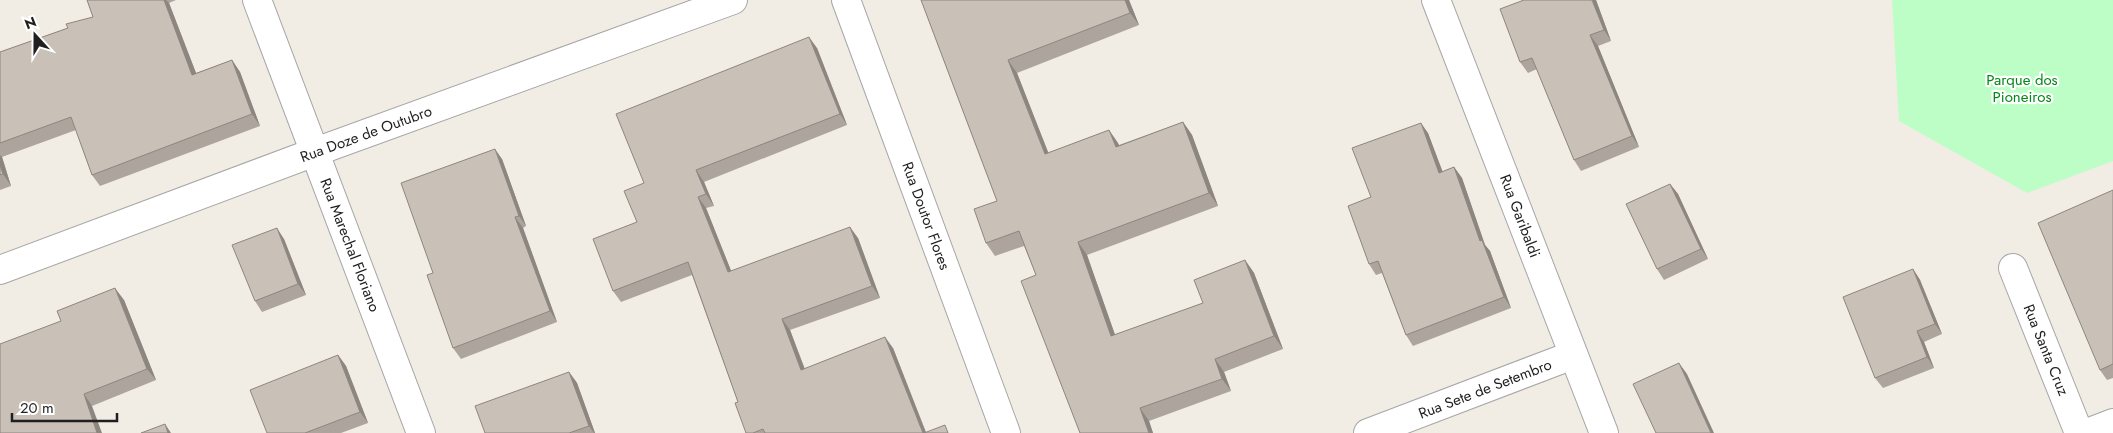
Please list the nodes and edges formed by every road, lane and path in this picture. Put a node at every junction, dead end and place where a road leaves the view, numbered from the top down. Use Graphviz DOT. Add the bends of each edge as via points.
graph roads {
  1 [pos="257,0"];
  2 [pos="733,0"];
  3 [pos="846,0"];
  4 [pos="1436,0"];
  5 [pos="315,152"];
  6 [pos="2013,268"];
  7 [pos="0,270"];
  8 [pos="1574,355"];
  9 [pos="2113,423"];
  10 [pos="421,433"];
  11 [pos="1006,433"];
  12 [pos="1368,433"];
  13 [pos="1604,433"];
  14 [pos="2079,433"];
  15 [pos="2087,433"];
  1 -- 5 [label="street, Rua Marechal Floriano"];
  2 -- 5 [label="street, Rua Doze de Outubro"];
  3 -- 11 [label="street, Rua Doutor Flores"];
  4 -- 8 [label="street, Rua Garibaldi"];
  5 -- 7 [label="street, Rua Doze de Outubro"];
  5 -- 10 [label="street, Rua Marechal Floriano"];
  6 -- 14 [label="street, Rua Santa Cruz"];
  8 -- 12 [label="street, Rua Sete de Setembro"];
  8 -- 13 [label="street, Rua Garibaldi"];
  9 -- 15 [label="street"];
}
